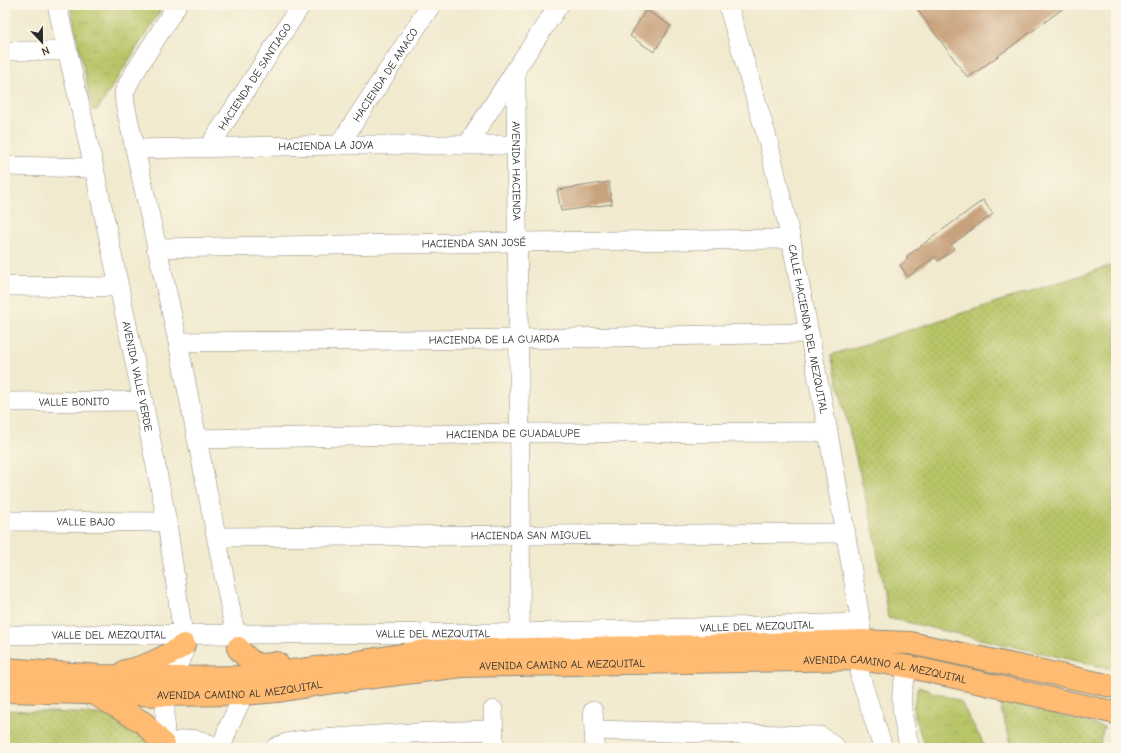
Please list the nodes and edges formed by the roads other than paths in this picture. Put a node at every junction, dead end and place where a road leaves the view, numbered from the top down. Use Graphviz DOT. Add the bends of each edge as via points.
graph roads {
  1 [pos="57,5"];
  2 [pos="177,5"];
  3 [pos="301,5"];
  4 [pos="431,5"];
  5 [pos="559,5"];
  6 [pos="728,5"];
  7 [pos="5,51"];
  8 [pos="66,51"];
  9 [pos="516,69"];
  10 [pos="468,144"];
  11 [pos="339,145"];
  12 [pos="516,145"];
  13 [pos="209,148"];
  14 [pos="136,149"];
  15 [pos="5,166"];
  16 [pos="94,168"];
  17 [pos="791,239"];
  18 [pos="518,242"];
  19 [pos="156,248"];
  20 [pos="5,286"];
  21 [pos="119,287"];
  22 [pos="809,333"];
  23 [pos="519,339"];
  24 [pos="178,342"];
  25 [pos="143,401"];
  26 [pos="5,402"];
  27 [pos="828,432"];
  28 [pos="521,434"];
  29 [pos="198,439"];
  30 [pos="5,521"];
  31 [pos="167,522"];
  32 [pos="846,533"];
  33 [pos="521,535"];
  34 [pos="217,537"];
  35 [pos="520,633"];
  36 [pos="5,635"];
  37 [pos="184,640"];
  38 [pos="861,641"];
  39 [pos="237,642"];
  40 [pos="425,651"];
  41 [pos="910,667"];
  42 [pos="5,669"];
  43 [pos="97,685"];
  44 [pos="168,686"];
  45 [pos="244,686"];
  46 [pos="1116,687"];
  47 [pos="5,691"];
  48 [pos="493,710"];
  49 [pos="593,711"];
  50 [pos="1116,713"];
  51 [pos="494,739"];
  52 [pos="594,739"];
  53 [pos="908,742"];
  54 [pos="164,747"];
  55 [pos="879,747"];
  56 [pos="215,748"];
  57 [pos="221,748"];
  58 [pos="275,748"];
  59 [pos="836,748"];
  1 -- 8 [label="street, AVENIDA VALLE VERDE"];
  2 -- 14 [label="street" via="124,93"];
  3 -- 13 [label="street, HACIENDA DE SANTIAGO"];
  4 -- 11 [label="street, HACIENDA DE AMACO"];
  5 -- 9 [label="street"];
  6 -- 17 [label="street, CALLE HACIENDA DEL MEZQUITAL" via="768,141"];
  7 -- 8 [label="street"];
  8 -- 16 [label="street, AVENIDA VALLE VERDE"];
  9 -- 10 [label="street"];
  9 -- 12 [label="street, AVENIDA HACIENDA"];
  10 -- 11 [label="street, HACIENDA LA JOYA"];
  10 -- 12 [label="street, HACIENDA LA JOYA"];
  11 -- 13 [label="street, HACIENDA LA JOYA"];
  12 -- 18 [label="street, AVENIDA HACIENDA"];
  13 -- 14 [label="street, HACIENDA LA JOYA"];
  14 -- 19 [label="street"];
  15 -- 16 [label="street"];
  16 -- 21 [label="street, AVENIDA VALLE VERDE"];
  17 -- 18 [label="street, HACIENDA SAN JOSÉ"];
  17 -- 22 [label="street, CALLE HACIENDA DEL MEZQUITAL"];
  18 -- 19 [label="street, HACIENDA SAN JOSÉ"];
  18 -- 23 [label="street, AVENIDA HACIENDA"];
  19 -- 24 [label="street"];
  20 -- 21 [label="street"];
  21 -- 25 [label="street, AVENIDA VALLE VERDE"];
  22 -- 23 [label="street, HACIENDA DE LA GUARDA"];
  22 -- 27 [label="street, CALLE HACIENDA DEL MEZQUITAL"];
  23 -- 24 [label="street, HACIENDA DE LA GUARDA"];
  23 -- 28 [label="street, AVENIDA HACIENDA"];
  24 -- 29 [label="street"];
  25 -- 26 [label="street, VALLE BONITO"];
  25 -- 31 [label="street, AVENIDA VALLE VERDE"];
  27 -- 28 [label="street, HACIENDA DE GUADALUPE"];
  27 -- 32 [label="street, CALLE HACIENDA DEL MEZQUITAL"];
  28 -- 29 [label="street, HACIENDA DE GUADALUPE"];
  28 -- 33 [label="street, AVENIDA HACIENDA"];
  29 -- 34 [label="street"];
  30 -- 31 [label="street, VALLE BAJO"];
  31 -- 37 [label="street, AVENIDA VALLE VERDE"];
  32 -- 33 [label="street, HACIENDA SAN MIGUEL"];
  32 -- 38 [label="street, CALLE HACIENDA DEL MEZQUITAL"];
  33 -- 34 [label="street, HACIENDA SAN MIGUEL"];
  33 -- 35 [label="street, AVENIDA HACIENDA"];
  34 -- 39 [label="street"];
  35 -- 38 [label="street, VALLE DEL MEZQUITAL"];
  35 -- 39 [label="street, VALLE DEL MEZQUITAL"];
  36 -- 37 [label="street, VALLE DEL MEZQUITAL"];
  37 -- 39 [label="street, VALLE DEL MEZQUITAL"];
  37 -- 43 [label="main road" via="169,654"];
  37 -- 44 [label="street, AVENIDA VALLE VERDE" via="183,654"];
  38 -- 40 [label="main road, AVENIDA CAMINO AL MEZQUITAL"];
  38 -- 41 [label="main road, AVENIDA CAMINO AL MEZQUITAL"];
  38 -- 45 [label="main road, AVENIDA CAMINO AL MEZQUITAL" via="462,666 278,691"];
  38 -- 46 [label="main road, AVENIDA CAMINO AL MEZQUITAL" via="910,643"];
  38 -- 55 [label="street, CALLE HACIENDA DEL MEZQUITAL" via="860,676"];
  39 -- 40 [label="main road" via="252,663 263,666 364,649"];
  39 -- 45 [label="street"];
  40 -- 45 [label="main road, AVENIDA CAMINO AL MEZQUITAL" via="333,666"];
  41 -- 50 [label="main road, AVENIDA CAMINO AL MEZQUITAL"];
  41 -- 53 [label="street" via="903,683 901,698"];
  42 -- 43 [label="main road, AVENIDA CAMINO AL MEZQUITAL"];
  43 -- 44 [label="main road, AVENIDA CAMINO AL MEZQUITAL"];
  43 -- 47 [label="main road, AVENIDA CAMINO AL MEZQUITAL"];
  43 -- 54 [label="main road" via="144,723"];
  44 -- 45 [label="main road, AVENIDA CAMINO AL MEZQUITAL"];
  44 -- 54 [label="street"];
  45 -- 57 [label="street"];
  48 -- 51 [label="street"];
  49 -- 52 [label="street"];
  51 -- 58 [label="street" via="408,732 288,743"];
  52 -- 59 [label="street" via="820,736"];
  53 -- 55 [label="street"];
  54 -- 56 [label="street" via="186,739 205,742"];
}
